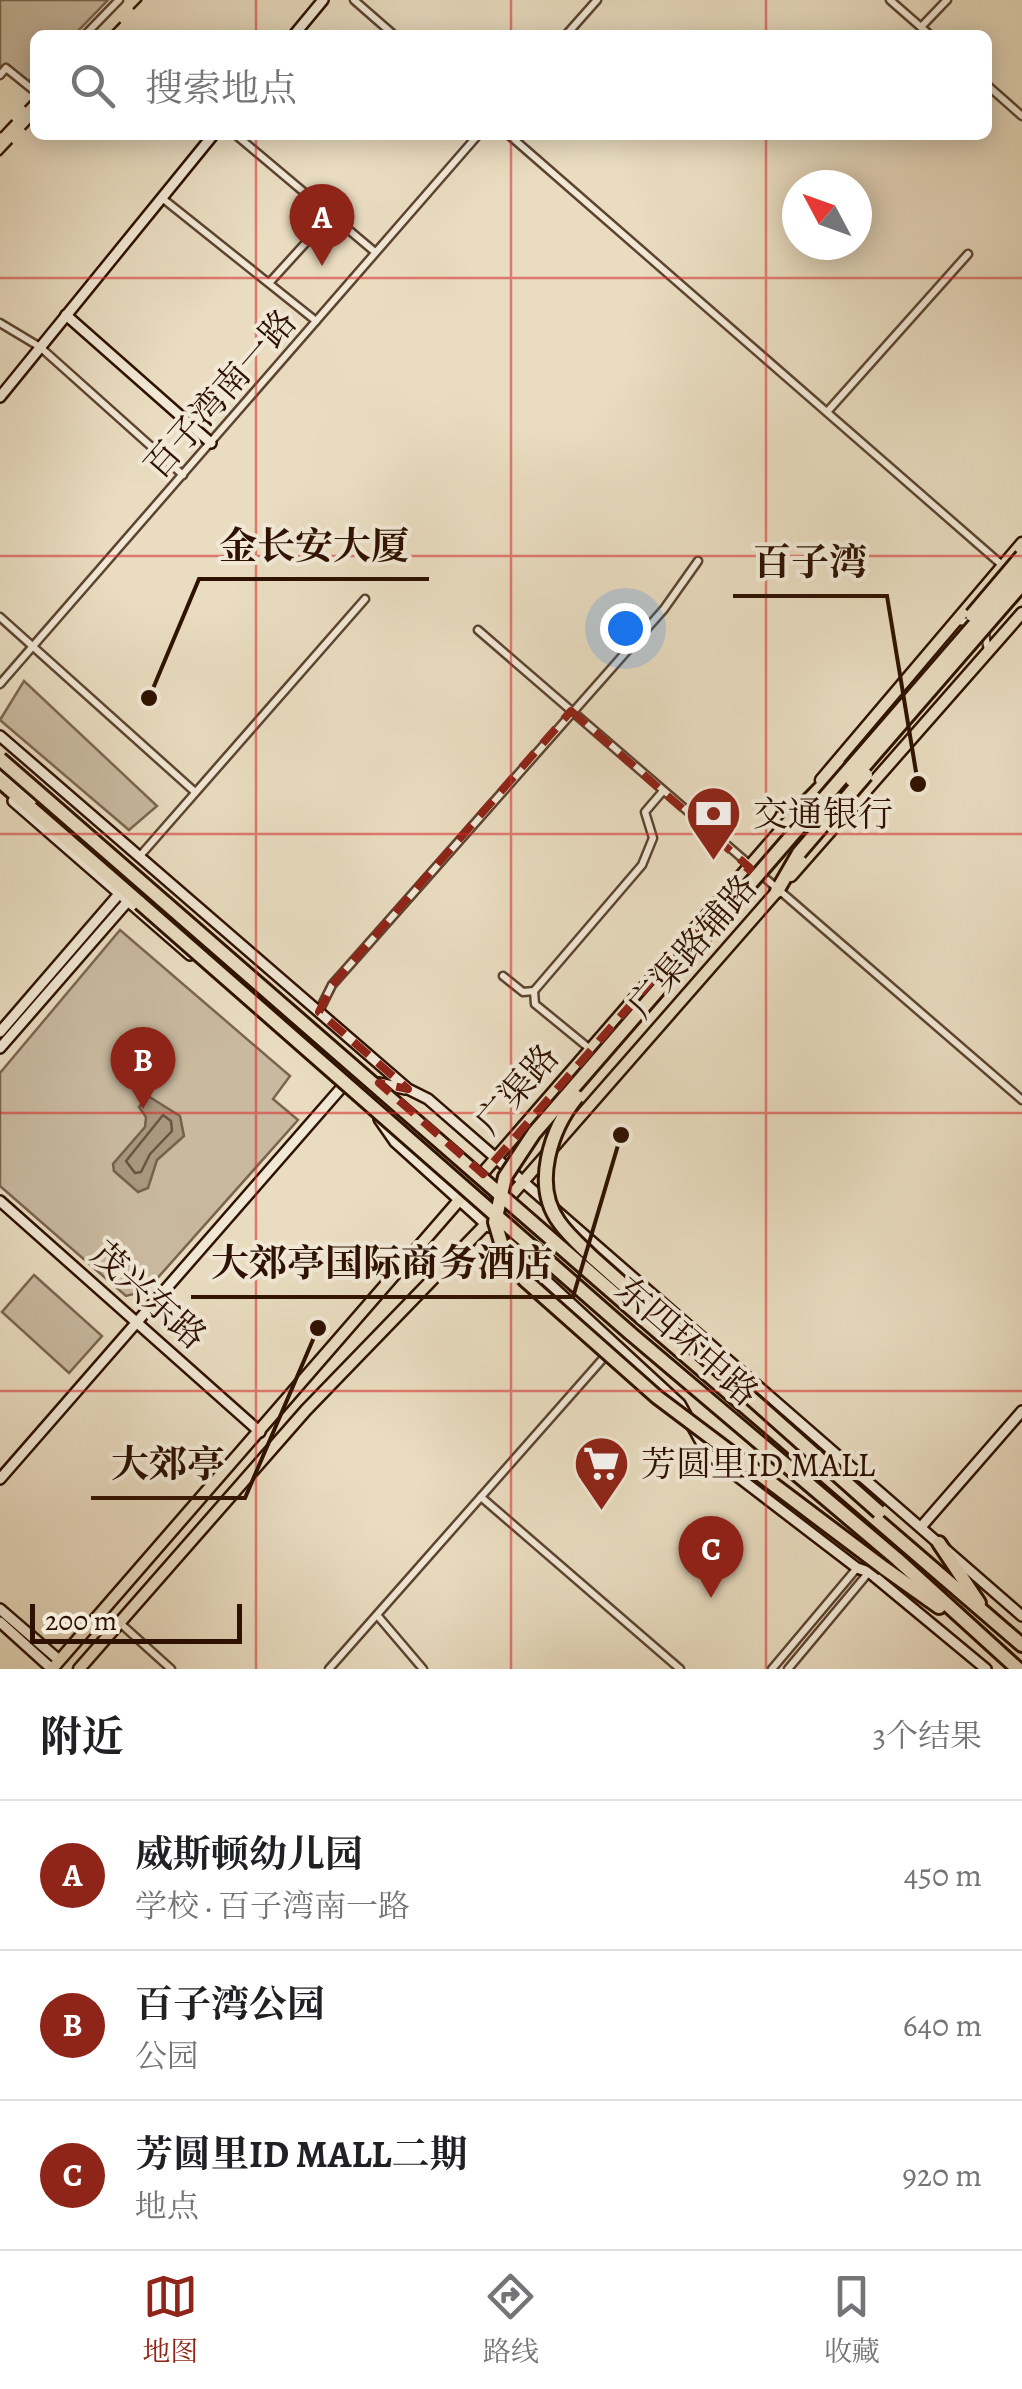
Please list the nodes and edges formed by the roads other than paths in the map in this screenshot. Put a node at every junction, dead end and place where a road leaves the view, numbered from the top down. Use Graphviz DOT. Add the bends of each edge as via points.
graph roads {
  1 [pos="119,0"];
  2 [pos="323,0"];
  3 [pos="354,0"];
  4 [pos="597,0"];
  5 [pos="890,0"];
  6 [pos="947,0"];
  7 [pos="922,27"];
  8 [pos="90,30"];
  9 [pos="298,30"];
  10 [pos="388,30"];
  11 [pos="570,30"];
  12 [pos="925,30"];
  13 [pos="0,75"];
  14 [pos="30,87"];
  15 [pos="992,90"];
  16 [pos="1022,116"];
  17 [pos="209,140"];
  18 [pos="242,140"];
  19 [pos="474,140"];
  20 [pos="515,140"];
  21 [pos="162,198"];
  22 [pos="331,215"];
  23 [pos="375,252"];
  24 [pos="968,254"];
  25 [pos="270,282"];
  26 [pos="66,315"];
  27 [pos="316,321"];
  28 [pos="0,324"];
  29 [pos="40,348"];
  30 [pos="0,397"];
  31 [pos="827,412"];
  32 [pos="211,443"];
  33 [pos="183,476"];
  34 [pos="1022,543"];
  35 [pos="1022,556"];
  36 [pos="698,560"];
  37 [pos="1002,566"];
  38 [pos="1022,570"];
  39 [pos="1022,583"];
  40 [pos="1022,597"];
  41 [pos="365,599"];
  42 [pos="1022,612"];
  43 [pos="0,617"];
  44 [pos="956,621"];
  45 [pos="478,630"];
  46 [pos="35,647"];
  47 [pos="988,652"];
  48 [pos="0,684"];
  49 [pos="570,711"];
  50 [pos="0,736"];
  51 [pos="0,755"];
  52 [pos="0,772"];
  53 [pos="0,781"];
  54 [pos="0,789"];
  55 [pos="663,791"];
  56 [pos="195,792"];
  57 [pos="794,815"];
  58 [pos="139,857"];
  59 [pos="750,868"];
  60 [pos="777,892"];
  61 [pos="123,897"];
  62 [pos="503,976"];
  63 [pos="534,991"];
  64 [pos="319,1012"];
  65 [pos="0,1032"];
  66 [pos="0,1048"];
  67 [pos="591,1050"];
  68 [pos="378,1082"];
  69 [pos="342,1087"];
  70 [pos="408,1090"];
  71 [pos="556,1091"];
  72 [pos="368,1096"];
  73 [pos="1022,1100"];
  74 [pos="381,1121"];
  75 [pos="430,1128"];
  76 [pos="542,1128"];
  77 [pos="422,1138"];
  78 [pos="497,1158"];
  79 [pos="508,1168"];
  80 [pos="479,1179"];
  81 [pos="523,1181"];
  82 [pos="490,1188"];
  83 [pos="461,1200"];
  84 [pos="0,1201"];
  85 [pos="506,1202"];
  86 [pos="486,1224"];
  87 [pos="138,1320"];
  88 [pos="615,1345"];
  89 [pos="1022,1411"];
  90 [pos="260,1432"];
  91 [pos="0,1479"];
  92 [pos="480,1497"];
  93 [pos="921,1526"];
  94 [pos="939,1543"];
  95 [pos="928,1564"];
  96 [pos="857,1568"];
  97 [pos="870,1572"];
  98 [pos="0,1610"];
  99 [pos="377,1614"];
  100 [pos="986,1614"];
  101 [pos="1022,1616"];
  102 [pos="0,1622"];
  103 [pos="119,1622"];
  104 [pos="970,1628"];
  105 [pos="1022,1645"];
  106 [pos="54,1666"];
  107 [pos="79,1669"];
  108 [pos="171,1669"];
  109 [pos="329,1669"];
  110 [pos="423,1669"];
  111 [pos="680,1669"];
  112 [pos="772,1669"];
  113 [pos="788,1669"];
  114 [pos="986,1669"];
  115 [pos="1018,1669"];
  1 -- 8 [label="street"];
  2 -- 9 [label="main road"];
  3 -- 10 [label="street"];
  4 -- 11 [label="street"];
  5 -- 7 [label="street"];
  6 -- 7 [label="street"];
  7 -- 12 [label="street"];
  13 -- 14 [label="street" via="6,68"];
  15 -- 16 [label="street"];
  17 -- 21 [label="main road"];
  18 -- 22 [label="street"];
  19 -- 23 [label="street, 百子湾南一路"];
  20 -- 31 [label="street"];
  21 -- 25 [label="street"];
  21 -- 26 [label="main road"];
  22 -- 23 [label="street"];
  22 -- 25 [label="street"];
  23 -- 27 [label="street, 百子湾南一路"];
  24 -- 31 [label="street"];
  25 -- 27 [label="street"];
  26 -- 29 [label="main road"];
  26 -- 32 [label="main road"];
  27 -- 32 [label="street, 百子湾南一路"];
  28 -- 29 [label="street"];
  29 -- 30 [label="main road"];
  29 -- 33 [label="street"];
  31 -- 37 [label="street"];
  32 -- 33 [label="street, 百子湾南一路"];
  33 -- 46 [label="street, 百子湾南一路"];
  34 -- 37 [label="main road, 广渠路"];
  35 -- 57 [label="highway, bridge"];
  36 -- 49 [label="street" via="664,609"];
  37 -- 39 [label="street"];
  37 -- 44 [label="main road, 广渠路"];
  38 -- 104 [label="highway, 广渠路, bridge" via="534,1134 505,1177 495,1222 505,1256 589,1338 730,1455"];
  39 -- 95 [label="highway, 广渠路, bridge" via="564,1112 546,1166 556,1220"];
  40 -- 60 [label="highway, bridge" via="799,853"];
  41 -- 56 [label="street"];
  42 -- 47 [label="main road, 广渠路辅路"];
  43 -- 46 [label="street"];
  44 -- 47 [label="street" via="985,633"];
  44 -- 57 [label="main road, 广渠路"];
  45 -- 49 [label="street"];
  46 -- 48 [label="street, 百子湾南一路"];
  46 -- 56 [label="street"];
  47 -- 60 [label="main road, 广渠路辅路"];
  49 -- 55 [label="street"];
  49 -- 64 [label="street" via="332,986"];
  50 -- 58 [label="main road, 东四环中路"];
  51 -- 68 [label="main road, 东四环中路"];
  51 -- 95 [label="highway, 东四环中路, bridge"];
  52 -- 72 [label="main road, 东四环中路"];
  53 -- 104 [label="highway, 东四环中路, bridge"];
  54 -- 61 [label="main road, 东四环中路"];
  55 -- 59 [label="street"];
  55 -- 63 [label="street" via="646,812 653,838 642,865"];
  56 -- 58 [label="street"];
  57 -- 59 [label="main road, 广渠路"];
  58 -- 64 [label="main road, 东四环中路"];
  59 -- 60 [label="street"];
  59 -- 71 [label="main road, 广渠路"];
  60 -- 73 [label="street"];
  60 -- 81 [label="main road, 广渠路辅路"];
  61 -- 65 [label="main road"];
  61 -- 66 [label="main road"];
  61 -- 69 [label="main road, 东四环中路"];
  62 -- 63 [label="street" via="522,992"];
  63 -- 67 [label="street" via="536,1004"];
  64 -- 70 [label="main road, 东四环中路"];
  67 -- 76 [label="main road" via="588,1074"];
  68 -- 70 [label="main road"];
  68 -- 75 [label="main road, 东四环中路"];
  69 -- 74 [label="main road, 东四环中路"];
  69 -- 87 [label="main road"];
  70 -- 78 [label="main road, 东四环中路"];
  71 -- 76 [label="main road"];
  71 -- 78 [label="main road, 广渠路"];
  72 -- 74 [label="main road"];
  72 -- 77 [label="main road, 东四环中路"];
  74 -- 83 [label="main road, 东四环中路" via="395,1142"];
  75 -- 77 [label="main road"];
  75 -- 80 [label="main road, 东四环中路"];
  76 -- 79 [label="main road"];
  77 -- 80 [label="main road, 东四环中路"];
  78 -- 79 [label="main road, 东四环中路"];
  78 -- 80 [label="main road, 广渠路"];
  79 -- 81 [label="main road, 东四环中路"];
  79 -- 82 [label="main road"];
  80 -- 82 [label="main road, 东四环中路"];
  80 -- 83 [label="main road, 广渠路"];
  81 -- 85 [label="main road, 广渠路"];
  81 -- 93 [label="main road, 东四环中路"];
  82 -- 85 [label="main road, 东四环中路"];
  82 -- 86 [label="main road"];
  83 -- 86 [label="main road, 东四环中路"];
  83 -- 90 [label="main road, 广渠路"];
  84 -- 87 [label="main road, 茂兴东路"];
  85 -- 86 [label="main road, 广渠路"];
  86 -- 88 [label="main road, 东四环中路"];
  86 -- 103 [label="main road, 广渠路" via="306,1410"];
  87 -- 90 [label="main road, 茂兴东路"];
  87 -- 91 [label="main road"];
  88 -- 92 [label="street"];
  88 -- 96 [label="main road, 东四环中路" via="680,1404 707,1454"];
  89 -- 93 [label="main road"];
  90 -- 106 [label="main road, 广渠路"];
  92 -- 99 [label="street"];
  92 -- 111 [label="street"];
  93 -- 94 [label="main road, 东四环中路"];
  94 -- 100 [label="highway"];
  94 -- 101 [label="main road, 东四环中路"];
  95 -- 100 [label="highway, 东四环中路"];
  96 -- 97 [label="main road, 东四环中路"];
  96 -- 112 [label="street"];
  97 -- 113 [label="street"];
  97 -- 114 [label="main road, 东四环中路"];
  98 -- 106 [label="main road"];
  99 -- 109 [label="street"];
  99 -- 110 [label="street"];
  100 -- 105 [label="highway, 东四环中路"];
  102 -- 106 [label="main road"];
  103 -- 107 [label="main road, 广渠路"];
  103 -- 108 [label="street"];
  104 -- 115 [label="highway, 东四环中路"];
}
